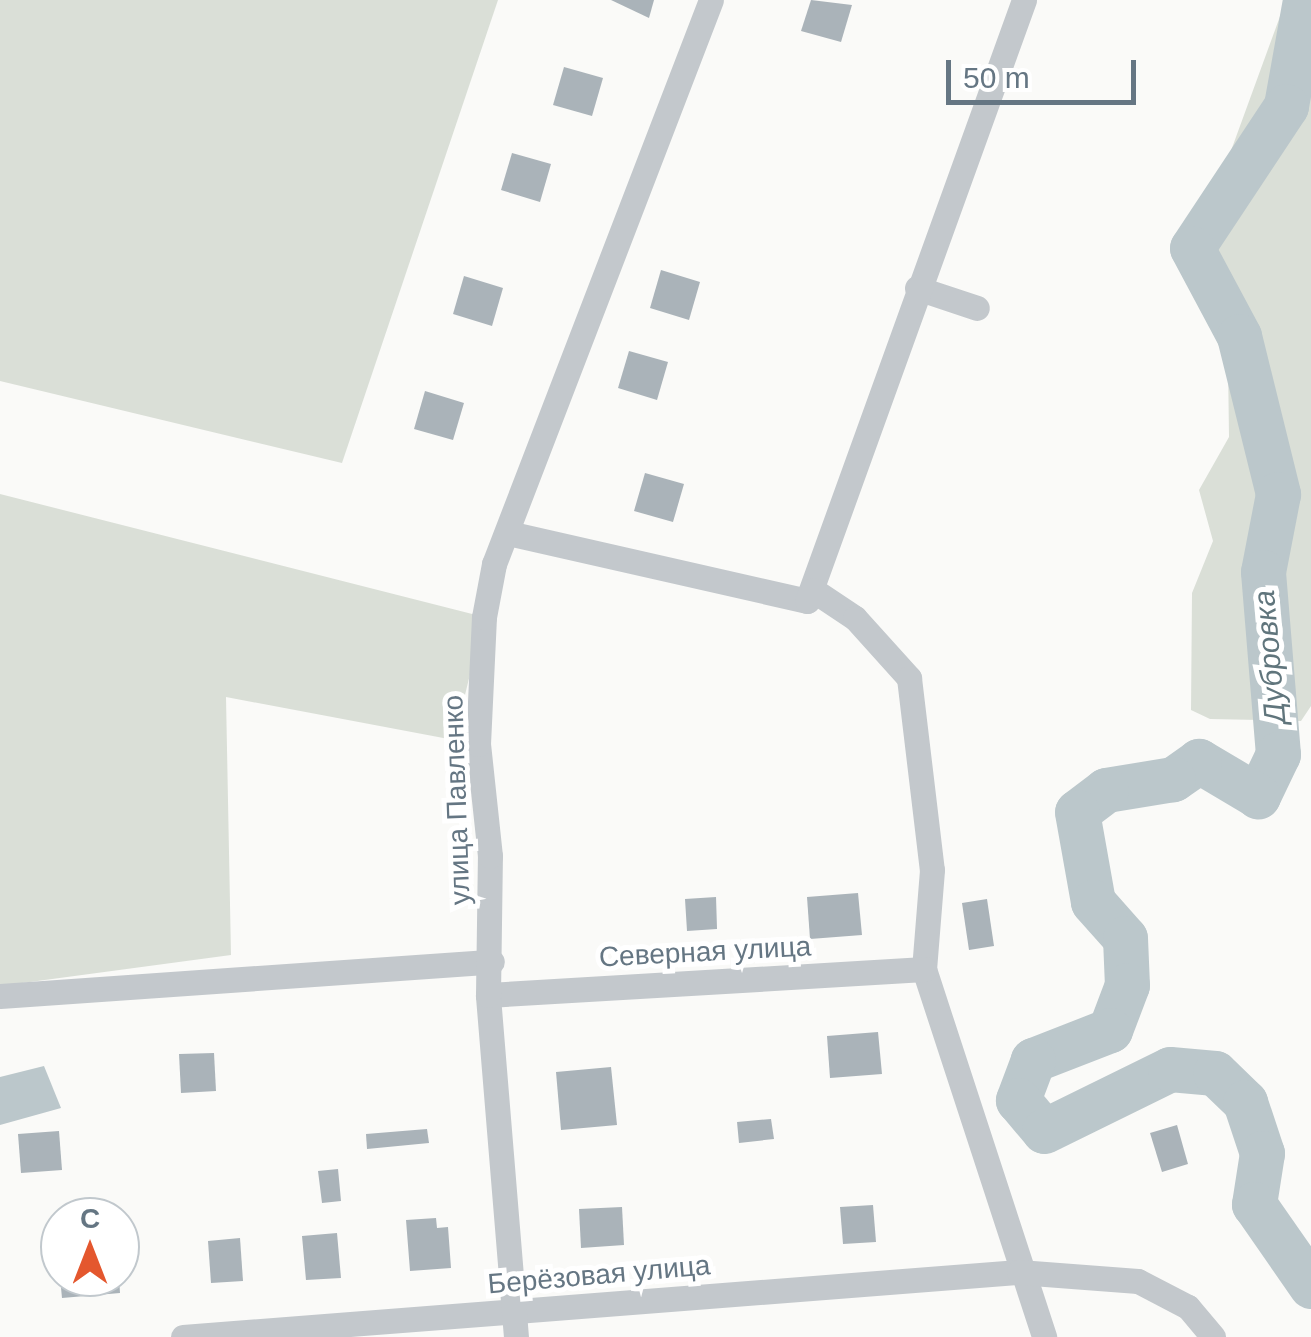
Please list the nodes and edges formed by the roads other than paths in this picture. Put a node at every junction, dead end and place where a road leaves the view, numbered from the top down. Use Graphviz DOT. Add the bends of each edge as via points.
graph roads {
  1 [pos="711,0"];
  2 [pos="1024,0"];
  3 [pos="917,288"];
  4 [pos="976,308"];
  5 [pos="508,533"];
  6 [pos="813,590"];
  7 [pos="492,962"];
  8 [pos="924,969"];
  9 [pos="488,995"];
  10 [pos="0,996"];
  11 [pos="1020,1272"];
  12 [pos="515,1325"];
  13 [pos="184,1337"];
  14 [pos="1044,1337"];
  15 [pos="1213,1337"];
  1 -- 5 [label="street, улица Павленко"];
  2 -- 3 [label="street"];
  3 -- 4 [label="street"];
  3 -- 6 [label="street"];
  5 -- 6 [label="street" via="798,603"];
  5 -- 7 [label="street, улица Павленко" via="484,617 478,744"];
  6 -- 8 [label="street" via="865,628 910,678 932,870"];
  7 -- 9 [label="street, улица Павленко"];
  7 -- 10 [label="street"];
  8 -- 9 [label="street, Северная улица"];
  8 -- 11 [label="street"];
  9 -- 12 [label="street, улица Павленко"];
  11 -- 12 [label="street, Берёзовая улица"];
  11 -- 14 [label="street"];
  11 -- 15 [label="street, Берёзовая улица" via="1138,1281 1188,1307"];
  12 -- 13 [label="street, Берёзовая улица"];
}
